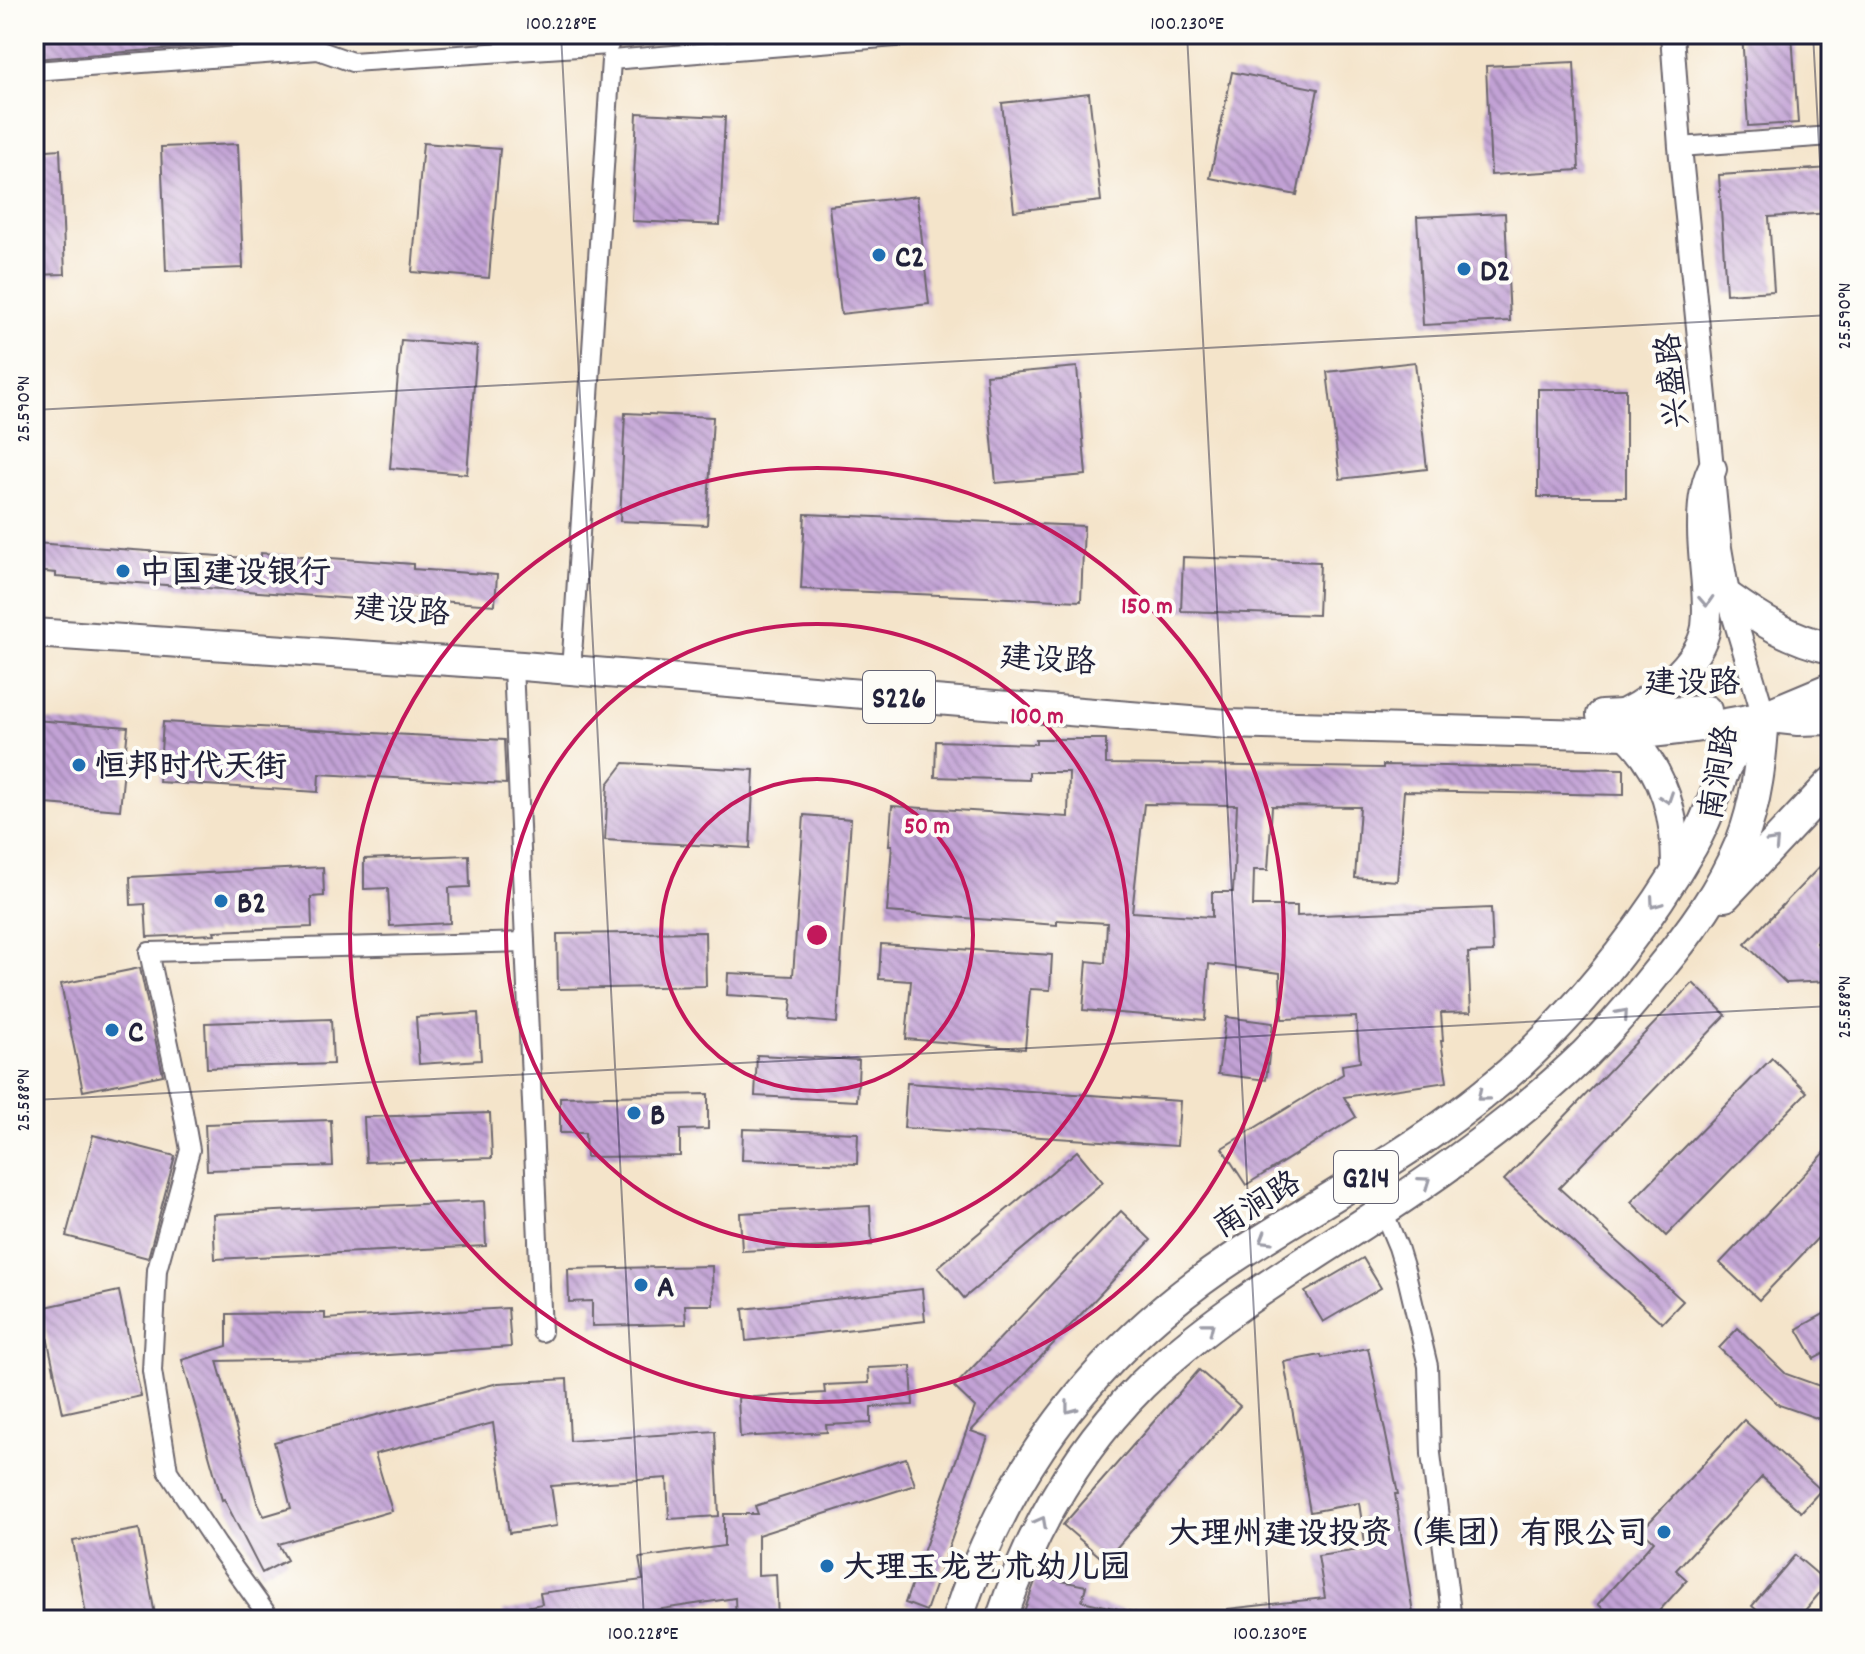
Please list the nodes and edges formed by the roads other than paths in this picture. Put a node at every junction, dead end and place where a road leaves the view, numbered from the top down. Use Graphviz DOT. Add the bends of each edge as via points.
graph roads {
  1 [pos="933,34"];
  2 [pos="1672,34"];
  3 [pos="610,51"];
  4 [pos="34,71"];
  5 [pos="1831,136"];
  6 [pos="1680,147"];
  7 [pos="1712,469"];
  8 [pos="1728,597"];
  9 [pos="34,615"];
  10 [pos="34,633"];
  11 [pos="1831,648"];
  12 [pos="572,656"];
  13 [pos="513,666"];
  14 [pos="1831,688"];
  15 [pos="1764,716"];
  16 [pos="1831,719"];
  17 [pos="1623,725"];
  18 [pos="1831,783"];
  19 [pos="1676,873"];
  20 [pos="1683,941"];
  21 [pos="525,942"];
  22 [pos="1364,1179"];
  23 [pos="1383,1211"];
  24 [pos="542,1332"];
  25 [pos="271,1620"];
  26 [pos="957,1620"];
  27 [pos="1001,1620"];
  28 [pos="1452,1620"];
  1 -- 3 [label="street"];
  2 -- 6 [label="street, 兴盛路"];
  3 -- 4 [label="street" via="352,62 318,50"];
  3 -- 12 [label="street"];
  5 -- 6 [label="street"];
  6 -- 7 [label="street, 兴盛路"];
  7 -- 8 [label="street, 兴盛路"];
  7 -- 17 [label="main road, one-way" via="1702,512 1704,637 1674,679"];
  8 -- 11 [label="highway" via="1774,627"];
  8 -- 15 [label="street, 兴盛路"];
  9 -- 12 [label="main road, 建设路 / S226"];
  10 -- 13 [label="main road, 建设路 / S226"];
  12 -- 17 [label="main road, 建设路 / S226" via="1218,705"];
  13 -- 17 [label="main road, 建设路 / S226" via="1227,724"];
  13 -- 21 [label="street"];
  14 -- 15 [label="highway"];
  15 -- 16 [label="highway"];
  15 -- 17 [label="main road, 建设路 / S226" via="1711,709"];
  15 -- 19 [label="highway, 南涧路 / G214" via="1727,765"];
  15 -- 20 [label="highway, 南涧路 / G214" via="1757,786 1742,839 1719,889"];
  17 -- 19 [label="main road, one-way" via="1665,792 1675,830"];
  20 -- 18 [label="highway, one-way"];
  19 -- 22 [label="highway, 南涧路 / G214, one-way" via="1561,1024 1464,1111"];
  23 -- 20 [label="highway, 南涧路 / G214, one-way" via="1502,1127 1570,1068"];
  21 -- 24 [label="street"];
  21 -- 25 [label="street" via="149,952 190,1150 157,1270 152,1371 168,1471"];
  22 -- 23 [label="highway"];
  22 -- 26 [label="highway, 南涧路 / G214, one-way" via="1215,1271 1107,1364 1067,1410 1014,1488 984,1547"];
  27 -- 23 [label="highway, 南涧路 / G214, one-way" via="1030,1543 1055,1496 1124,1404 1222,1317"];
  23 -- 28 [label="street" via="1406,1273 1428,1366 1431,1454"];
}
